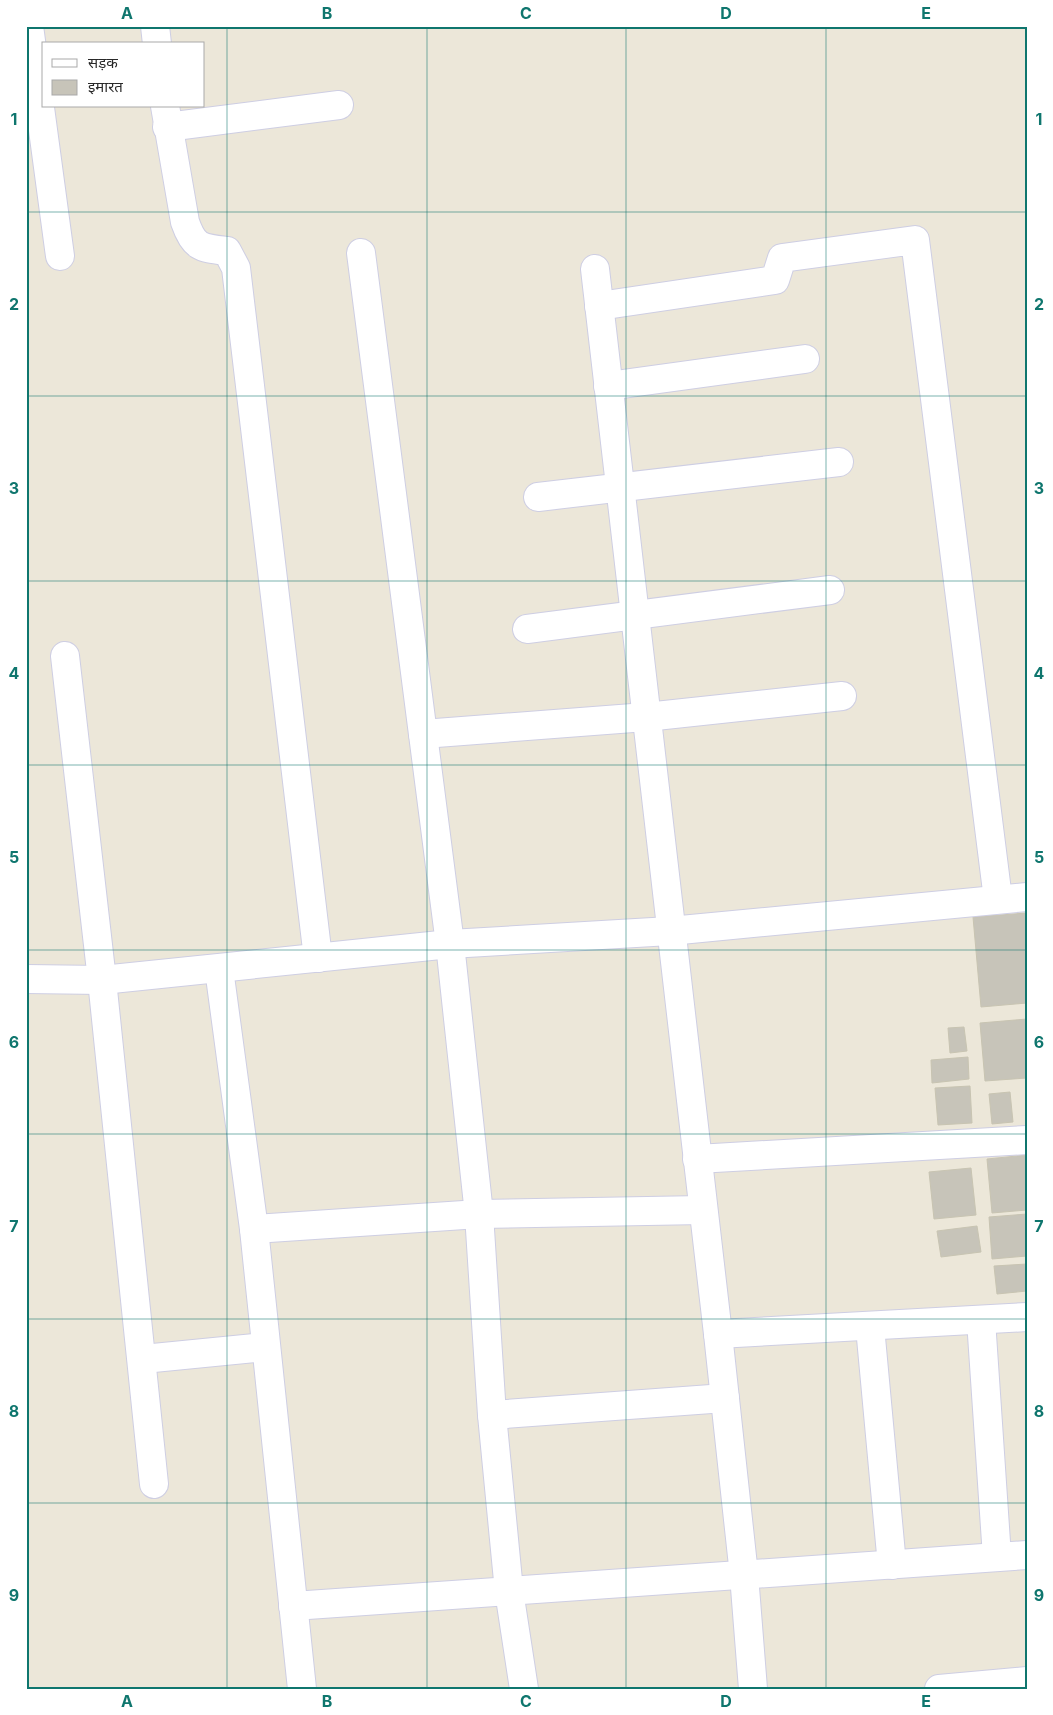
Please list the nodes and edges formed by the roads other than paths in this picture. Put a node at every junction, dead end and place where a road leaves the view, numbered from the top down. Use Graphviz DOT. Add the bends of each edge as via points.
graph roads {
  1 [pos="29,26"];
  2 [pos="155,26"];
  3 [pos="157,42"];
  4 [pos="339,105"];
  5 [pos="166,117"];
  6 [pos="361,253"];
  7 [pos="60,256"];
  8 [pos="595,269"];
  9 [pos="599,306"];
  10 [pos="805,359"];
  11 [pos="608,386"];
  12 [pos="839,462"];
  13 [pos="620,487"];
  14 [pos="538,497"];
  15 [pos="830,590"];
  16 [pos="634,615"];
  17 [pos="527,629"];
  18 [pos="65,656"];
  19 [pos="842,696"];
  20 [pos="646,717"];
  21 [pos="423,734"];
  22 [pos="1027,897"];
  23 [pos="998,899"];
  24 [pos="670,932"];
  25 [pos="450,944"];
  26 [pos="318,958"];
  27 [pos="219,969"];
  28 [pos="26,979"];
  29 [pos="102,980"];
  30 [pos="1027,1140"];
  31 [pos="697,1159"];
  32 [pos="703,1210"];
  33 [pos="479,1214"];
  34 [pos="254,1229"];
  35 [pos="1027,1317"];
  36 [pos="982,1320"];
  37 [pos="870,1327"];
  38 [pos="718,1334"];
  39 [pos="265,1347"];
  40 [pos="143,1359"];
  41 [pos="725,1398"];
  42 [pos="492,1415"];
  43 [pos="154,1484"];
  44 [pos="1027,1555"];
  45 [pos="997,1557"];
  46 [pos="892,1565"];
  47 [pos="744,1575"];
  48 [pos="509,1591"];
  49 [pos="294,1606"];
  50 [pos="1027,1681"];
  51 [pos="302,1689"];
  52 [pos="524,1689"];
  53 [pos="753,1689"];
  54 [pos="939,1689"];
  1 -- 7 [label="street"];
  2 -- 3 [label="street"];
  4 -- 5 [label="street"];
  5 -- 26 [label="street" via="190,238 201,248 227,251 236,268"];
  6 -- 21 [label="street"];
  8 -- 9 [label="street"];
  9 -- 11 [label="street"];
  9 -- 23 [label="street" via="775,280 782,258 915,240"];
  10 -- 11 [label="street"];
  11 -- 13 [label="street"];
  12 -- 13 [label="street"];
  13 -- 14 [label="street"];
  13 -- 16 [label="street"];
  15 -- 16 [label="street"];
  16 -- 17 [label="street"];
  16 -- 20 [label="street"];
  18 -- 29 [label="street"];
  19 -- 20 [label="street"];
  20 -- 21 [label="street"];
  20 -- 24 [label="street"];
  21 -- 25 [label="street"];
  22 -- 23 [label="street"];
  23 -- 24 [label="street"];
  24 -- 25 [label="street"];
  24 -- 31 [label="street"];
  25 -- 26 [label="street"];
  25 -- 33 [label="street"];
  26 -- 27 [label="street"];
  27 -- 29 [label="street"];
  27 -- 34 [label="street"];
  28 -- 29 [label="street"];
  29 -- 40 [label="street"];
  30 -- 31 [label="street"];
  31 -- 32 [label="street"];
  32 -- 33 [label="street"];
  32 -- 38 [label="street"];
  33 -- 34 [label="street"];
  33 -- 42 [label="street"];
  34 -- 39 [label="street"];
  35 -- 36 [label="street"];
  36 -- 37 [label="street"];
  36 -- 45 [label="street"];
  37 -- 38 [label="street"];
  37 -- 46 [label="street"];
  38 -- 41 [label="street"];
  39 -- 40 [label="street"];
  39 -- 49 [label="street"];
  40 -- 43 [label="street"];
  41 -- 42 [label="street"];
  41 -- 47 [label="street"];
  42 -- 48 [label="street"];
  44 -- 45 [label="street"];
  45 -- 46 [label="street"];
  46 -- 47 [label="street"];
  47 -- 48 [label="street"];
  47 -- 53 [label="street"];
  48 -- 49 [label="street"];
  48 -- 52 [label="street"];
  49 -- 51 [label="street"];
  50 -- 54 [label="street"];
}
